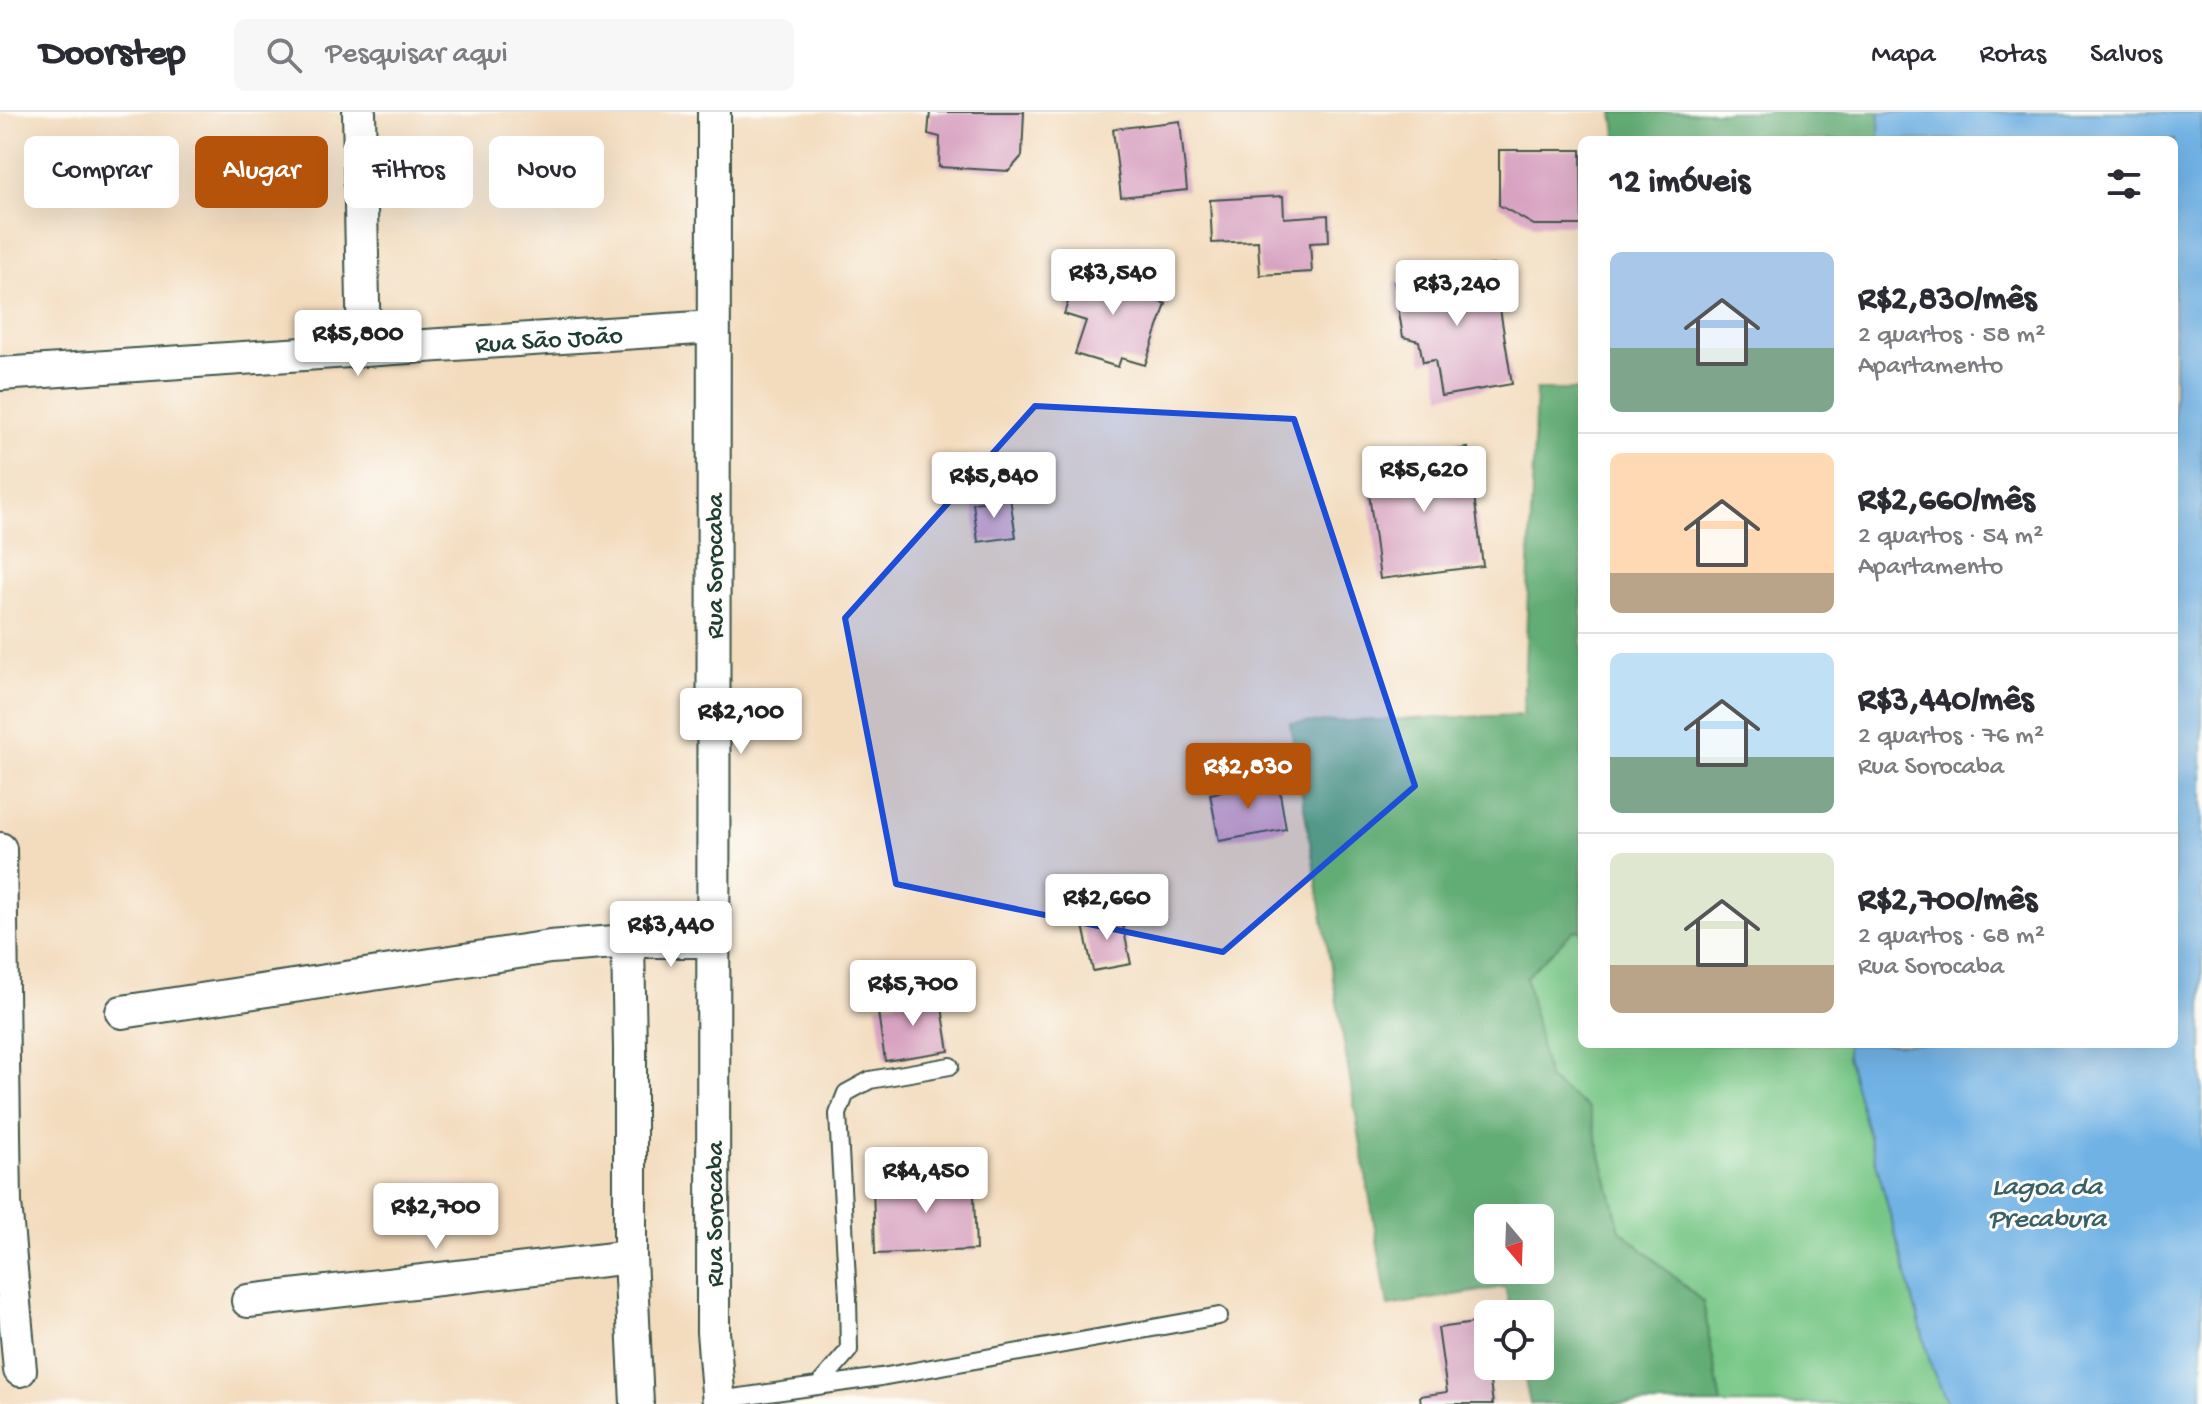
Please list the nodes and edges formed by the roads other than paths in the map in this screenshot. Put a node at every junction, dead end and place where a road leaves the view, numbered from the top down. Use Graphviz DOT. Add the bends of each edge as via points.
graph roads {
  1 [pos="359,112"];
  2 [pos="714,112"];
  3 [pos="713,327"];
  4 [pos="364,350"];
  5 [pos="0,374"];
  6 [pos="0,849"];
  7 [pos="628,941"];
  8 [pos="713,941"];
  9 [pos="122,1012"];
  10 [pos="950,1066"];
  11 [pos="630,1257"];
  12 [pos="248,1301"];
  13 [pos="1219,1316"];
  14 [pos="20,1370"];
  15 [pos="818,1386"];
  16 [pos="719,1402"];
  17 [pos="637,1404"];
  1 -- 4 [label="street"];
  2 -- 3 [label="street, Rua Sorocaba"];
  3 -- 4 [label="street, Rua São João"];
  3 -- 8 [label="street, Rua Sorocaba"];
  4 -- 5 [label="street, Rua São João"];
  6 -- 14 [label="street" via="5,1203"];
  7 -- 8 [label="street"];
  7 -- 9 [label="street" via="550,947"];
  7 -- 11 [label="street"];
  8 -- 16 [label="street, Rua Sorocaba" via="713,1332"];
  10 -- 15 [label="lane" via="870,1080 846,1093 838,1114 849,1350"];
  11 -- 12 [label="street"];
  11 -- 17 [label="street"];
  13 -- 15 [label="lane"];
  15 -- 16 [label="lane"];
}
